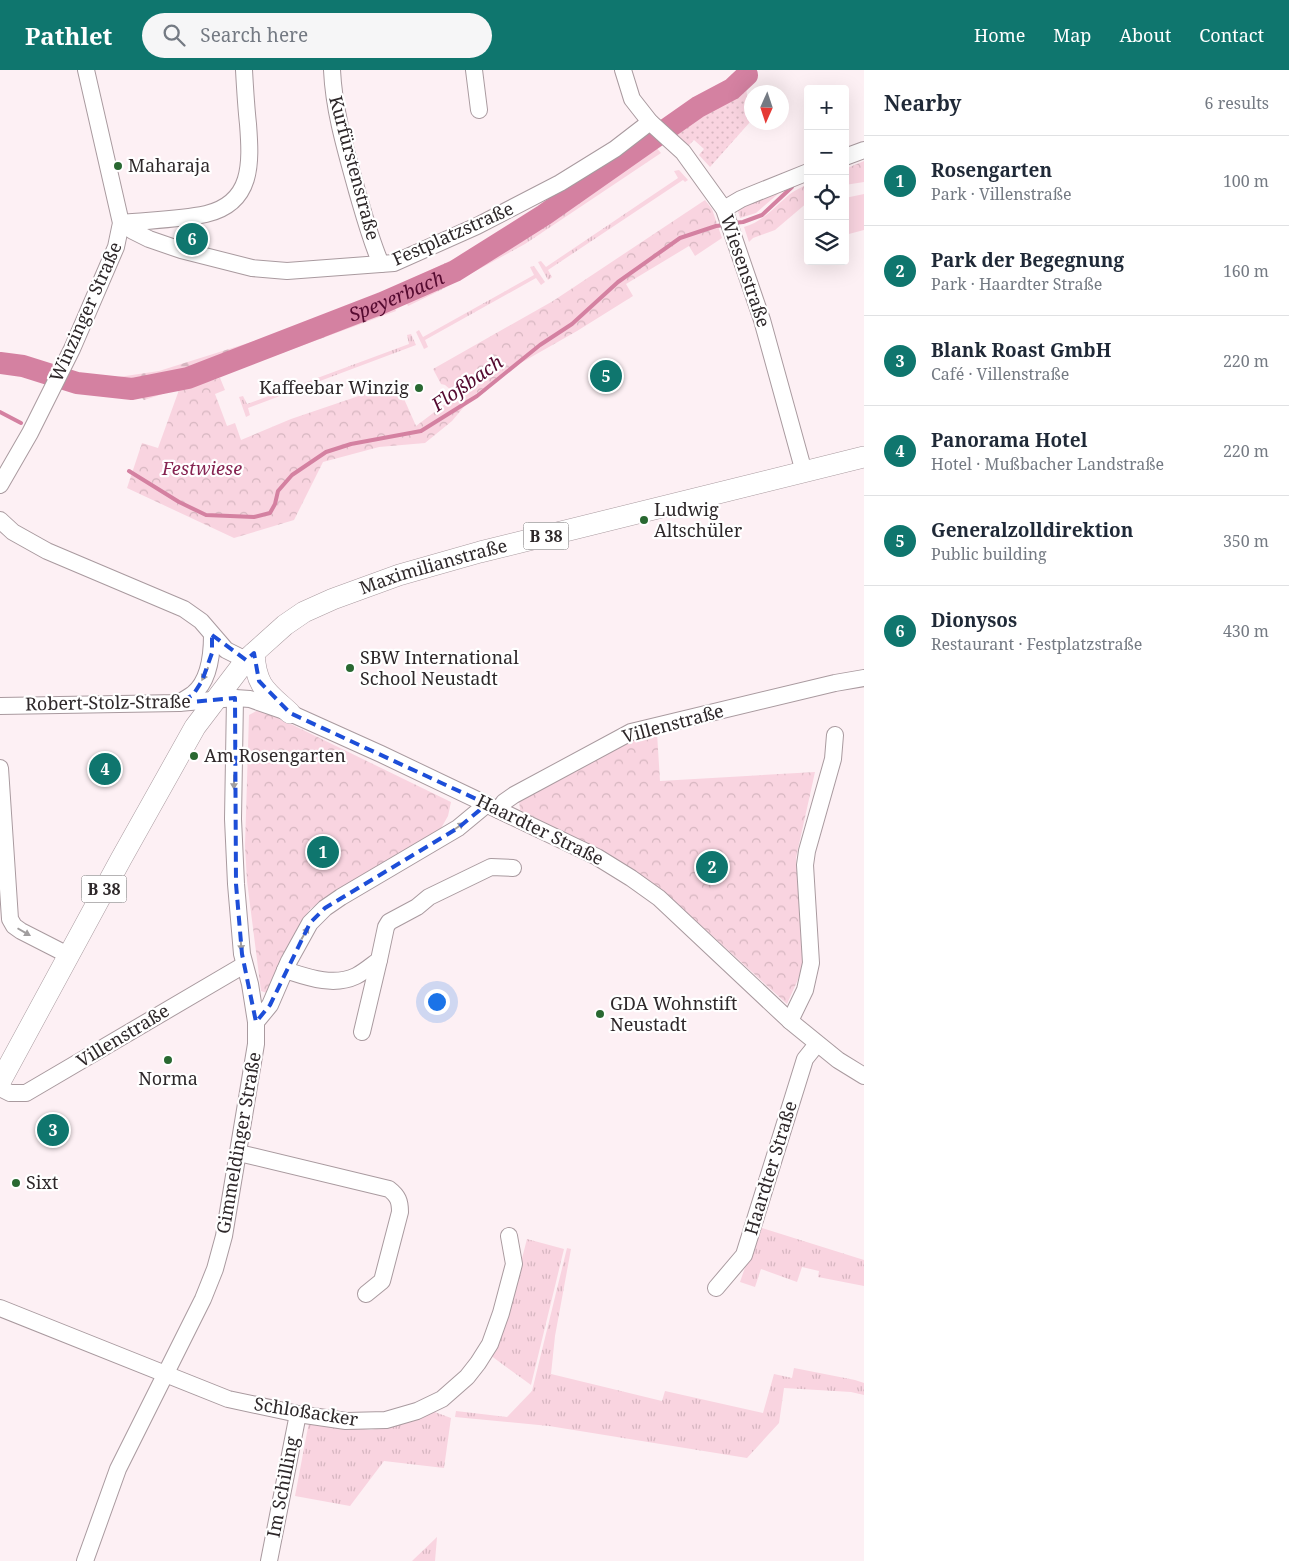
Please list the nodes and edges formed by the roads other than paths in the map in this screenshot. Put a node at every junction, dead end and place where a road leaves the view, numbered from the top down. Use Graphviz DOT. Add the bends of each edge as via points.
graph roads {
  1 [pos="86,70"];
  2 [pos="244,70"];
  3 [pos="332,70"];
  4 [pos="474,70"];
  5 [pos="623,70"];
  6 [pos="479,110"];
  7 [pos="652,124"];
  8 [pos="864,150"];
  9 [pos="849,156"];
  10 [pos="804,174"];
  11 [pos="728,220"];
  12 [pos="121,223"];
  13 [pos="381,264"];
  14 [pos="864,457"];
  15 [pos="804,472"];
  16 [pos="0,485"];
  17 [pos="0,520"];
  18 [pos="212,635"];
  19 [pos="250,657"];
  20 [pos="864,678"];
  21 [pos="225,698"];
  22 [pos="179,703"];
  23 [pos="0,706"];
  24 [pos="290,713"];
  25 [pos="835,735"];
  26 [pos="0,768"];
  27 [pos="493,807"];
  28 [pos="513,868"];
  29 [pos="68,955"];
  30 [pos="379,960"];
  31 [pos="244,965"];
  32 [pos="285,970"];
  33 [pos="790,1021"];
  34 [pos="256,1022"];
  35 [pos="362,1032"];
  36 [pos="817,1044"];
  37 [pos="864,1076"];
  38 [pos="0,1082"];
  39 [pos="0,1088"];
  40 [pos="238,1153"];
  41 [pos="509,1236"];
  42 [pos="716,1288"];
  43 [pos="366,1294"];
  44 [pos="0,1308"];
  45 [pos="166,1375"];
  46 [pos="298,1414"];
  47 [pos="85,1561"];
  48 [pos="269,1561"];
  1 -- 12 [label="street, Winzinger Straße"];
  2 -- 12 [label="street" via="249,162 245,182 235,198 207,213"];
  3 -- 13 [label="street, Kurfürstenstraße" via="340,129"];
  4 -- 6 [label="street"];
  5 -- 7 [label="street, Wiesenstraße" via="632,99"];
  7 -- 11 [label="street, Wiesenstraße" via="683,152"];
  7 -- 13 [label="street, Festplatzstraße" via="560,183 477,226 394,263"];
  8 -- 9 [label="street"];
  10 -- 11 [label="street" via="741,199"];
  11 -- 15 [label="street, Wiesenstraße" via="762,320"];
  12 -- 13 [label="street, Festplatzstraße" via="149,239 181,250 252,268 287,271"];
  12 -- 16 [label="street, Winzinger Straße" via="116,247 90,310 33,428"];
  14 -- 15 [label="main road, Maximilianstraße / B 38"];
  15 -- 19 [label="main road, Maximilianstraße / B 38" via="399,575 304,612"];
  17 -- 18 [label="street" via="13,532 47,551 184,609 201,621"];
  18 -- 19 [label="street" via="226,650"];
  18 -- 22 [label="street, one-way" via="210,665 192,694"];
  19 -- 21 [label="main road, Maximilianstraße / B 38"];
  19 -- 24 [label="main road" via="263,689"];
  20 -- 27 [label="street, Villenstraße" via="631,732"];
  21 -- 22 [label="street, Robert-Stolz-Straße"];
  21 -- 24 [label="street, Haardter Straße" via="250,699"];
  21 -- 29 [label="main road, B 38" via="185,742"];
  21 -- 31 [label="street, Gimmeldinger Straße, one-way"];
  22 -- 23 [label="street, Robert-Stolz-Straße"];
  24 -- 27 [label="street, Haardter Straße"];
  25 -- 33 [label="street" via="833,759 805,865 811,963 805,990"];
  26 -- 29 [label="street, one-way" via="10,919 21,931"];
  32 -- 27 [label="street, Villenstraße, one-way" via="310,923 325,908"];
  27 -- 33 [label="street, Haardter Straße" via="597,857 647,889"];
  28 -- 30 [label="street" via="491,867 429,897 389,922"];
  29 -- 38 [label="main road, B 38"];
  30 -- 32 [label="street" via="355,976 342,980 318,979"];
  30 -- 35 [label="street"];
  31 -- 34 [label="street, Gimmeldinger Straße"];
  31 -- 39 [label="street, Villenstraße" via="26,1093 10,1093"];
  32 -- 34 [label="street, Villenstraße" via="270,1004"];
  33 -- 36 [label="street, Haardter Straße"];
  34 -- 40 [label="street, Gimmeldinger Straße" via="256,1044"];
  36 -- 37 [label="street, Haardter Straße"];
  36 -- 42 [label="street, Haardter Straße" via="805,1059 744,1255"];
  40 -- 43 [label="street" via="389,1189 396,1195 400,1212 382,1282"];
  40 -- 45 [label="street, Gimmeldinger Straße" via="215,1269"];
  41 -- 46 [label="street, Schloßacker" via="514,1264 490,1344 467,1377 454,1389 417,1411 386,1420 346,1421"];
  44 -- 45 [label="street, Schloßacker"];
  45 -- 46 [label="street, Schloßacker" via="228,1399"];
  45 -- 47 [label="street, Gimmeldinger Straße" via="118,1469"];
  46 -- 48 [label="street, Im Schilling"];
}
